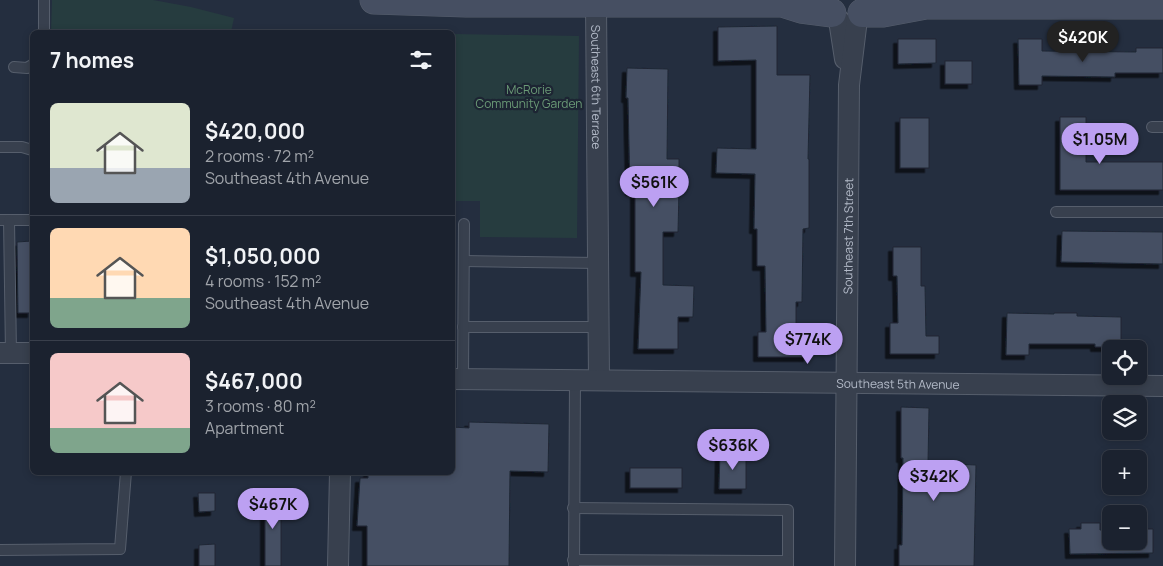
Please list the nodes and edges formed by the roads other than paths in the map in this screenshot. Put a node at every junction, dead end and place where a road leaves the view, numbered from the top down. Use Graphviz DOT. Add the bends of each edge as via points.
graph roads {
  1 [pos="44,0"];
  2 [pos="374,0"];
  3 [pos="466,1"];
  4 [pos="786,2"];
  5 [pos="917,2"];
  6 [pos="596,3"];
  7 [pos="1163,5"];
  8 [pos="847,11"];
  9 [pos="44,30"];
  10 [pos="30,66"];
  11 [pos="14,67"];
  12 [pos="1152,127"];
  13 [pos="1163,127"];
  14 [pos="0,148"];
  15 [pos="30,149"];
  16 [pos="1056,212"];
  17 [pos="1163,212"];
  18 [pos="4,220"];
  19 [pos="30,220"];
  20 [pos="464,224"];
  21 [pos="464,262"];
  22 [pos="598,263"];
  23 [pos="463,327"];
  24 [pos="599,327"];
  25 [pos="6,353"];
  26 [pos="30,354"];
  27 [pos="458,379"];
  28 [pos="575,380"];
  29 [pos="599,380"];
  30 [pos="847,383"];
  31 [pos="1163,386"];
  32 [pos="126,475"];
  33 [pos="340,475"];
  34 [pos="573,508"];
  35 [pos="0,550"];
  36 [pos="574,563"];
  37 [pos="788,564"];
  38 [pos="338,566"];
  39 [pos="845,566"];
  1 -- 9 [label="lane"];
  2 -- 3 [label="street"];
  3 -- 6 [label="street"];
  4 -- 6 [label="street"];
  4 -- 8 [label="street" via="801,9"];
  5 -- 7 [label="street"];
  5 -- 8 [label="street" via="884,13"];
  6 -- 22 [label="street, Southeast 6th Terrace"];
  8 -- 30 [label="street, Southeast 7th Street"];
  10 -- 11 [label="lane"];
  12 -- 13 [label="lane"];
  14 -- 15 [label="lane"];
  16 -- 17 [label="lane"];
  18 -- 19 [label="lane"];
  18 -- 25 [label="lane"];
  20 -- 21 [label="lane"];
  21 -- 22 [label="lane"];
  21 -- 23 [label="lane"];
  22 -- 24 [label="street, Southeast 6th Terrace"];
  23 -- 24 [label="lane"];
  23 -- 27 [label="lane"];
  24 -- 29 [label="street, Southeast 6th Terrace"];
  25 -- 26 [label="street"];
  27 -- 28 [label="street, Southeast 5th Avenue"];
  28 -- 29 [label="street, Southeast 5th Avenue"];
  28 -- 34 [label="lane"];
  29 -- 30 [label="street, Southeast 5th Avenue"];
  30 -- 31 [label="street, Southeast 5th Avenue"];
  30 -- 39 [label="street, Southeast 7th Street"];
  32 -- 35 [label="lane" via="120,549"];
  33 -- 38 [label="street"];
  34 -- 36 [label="lane"];
  34 -- 37 [label="lane" via="788,510"];
  36 -- 37 [label="lane"];
}
